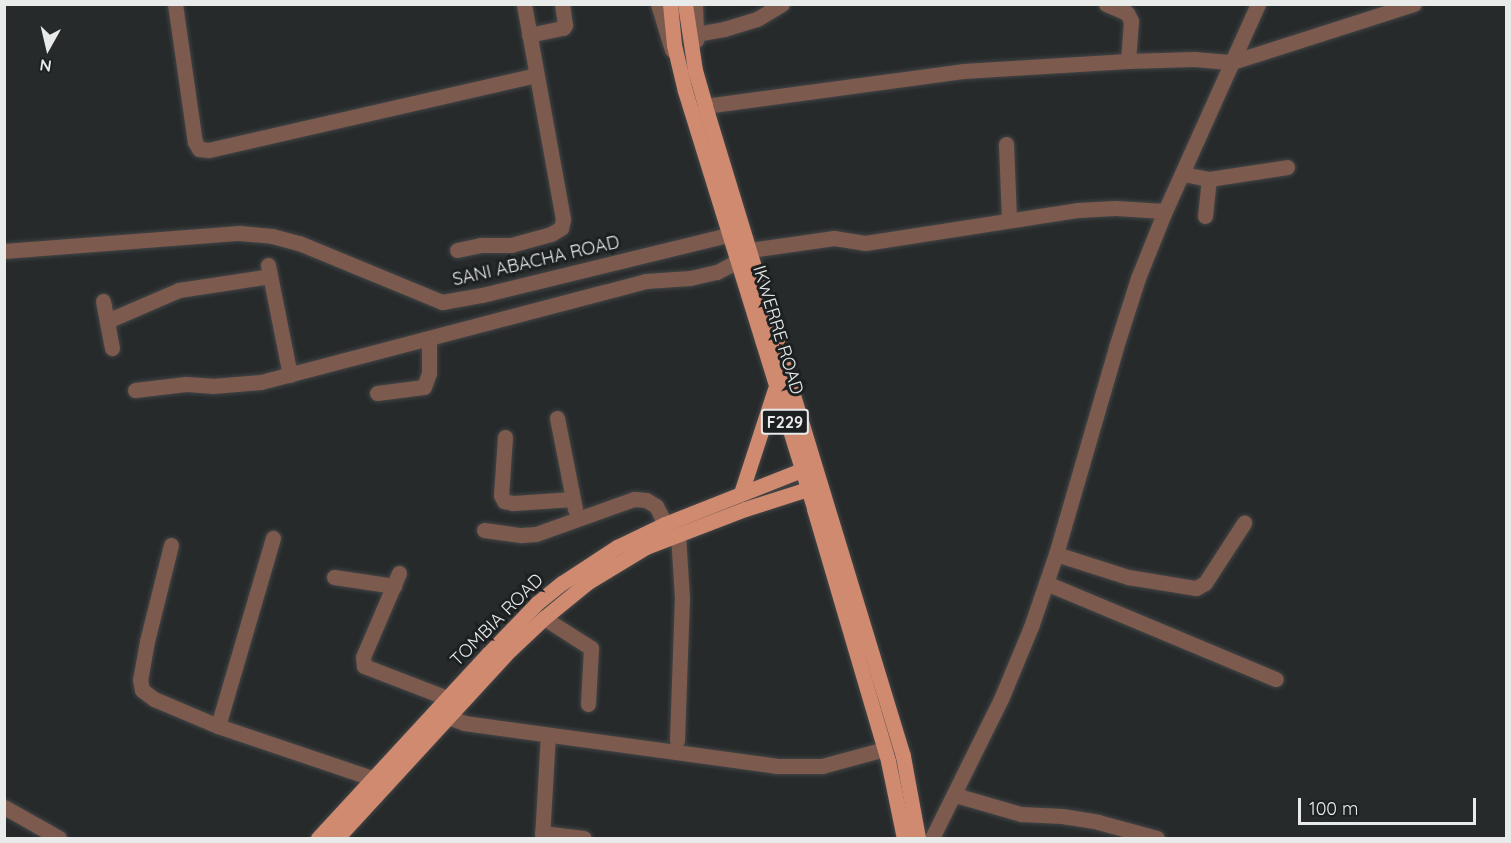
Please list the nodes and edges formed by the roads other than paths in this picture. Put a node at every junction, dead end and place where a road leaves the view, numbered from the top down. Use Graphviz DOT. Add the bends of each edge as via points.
graph roads {
  1 [pos="175,4"];
  2 [pos="524,4"];
  3 [pos="562,4"];
  4 [pos="658,4"];
  5 [pos="670,4"];
  6 [pos="685,4"];
  7 [pos="695,4"];
  8 [pos="782,4"];
  9 [pos="1106,4"];
  10 [pos="1258,4"];
  11 [pos="1414,4"];
  12 [pos="696,34"];
  13 [pos="529,35"];
  14 [pos="1128,61"];
  15 [pos="1232,62"];
  16 [pos="678,67"];
  17 [pos="536,75"];
  18 [pos="704,104"];
  19 [pos="1006,144"];
  20 [pos="1287,168"];
  21 [pos="1183,174"];
  22 [pos="1209,179"];
  23 [pos="1165,211"];
  24 [pos="1205,216"];
  25 [pos="1009,220"];
  26 [pos="728,235"];
  27 [pos="457,249"];
  28 [pos="750,250"];
  29 [pos="4,251"];
  30 [pos="736,262"];
  31 [pos="103,301"];
  32 [pos="107,321"];
  33 [pos="429,339"];
  34 [pos="112,348"];
  35 [pos="290,375"];
  36 [pos="775,389"];
  37 [pos="135,390"];
  38 [pos="377,393"];
  39 [pos="557,418"];
  40 [pos="505,437"];
  41 [pos="808,467"];
  42 [pos="814,487"];
  43 [pos="741,493"];
  44 [pos="781,496"];
  45 [pos="573,500"];
  46 [pos="814,509"];
  47 [pos="577,519"];
  48 [pos="1244,523"];
  49 [pos="665,524"];
  50 [pos="484,530"];
  51 [pos="678,534"];
  52 [pos="273,538"];
  53 [pos="171,545"];
  54 [pos="1056,554"];
  55 [pos="334,577"];
  56 [pos="1046,583"];
  57 [pos="544,618"];
  58 [pos="1276,678"];
  59 [pos="454,700"];
  60 [pos="588,704"];
  61 [pos="434,711"];
  62 [pos="449,719"];
  63 [pos="218,726"];
  64 [pos="548,735"];
  65 [pos="677,740"];
  66 [pos="885,749"];
  67 [pos="381,781"];
  68 [pos="955,795"];
  69 [pos="4,807"];
  70 [pos="542,836"];
  71 [pos="59,838"];
  72 [pos="318,838"];
  73 [pos="337,838"];
  74 [pos="584,838"];
  75 [pos="904,838"];
  76 [pos="918,838"];
  77 [pos="932,838"];
  78 [pos="1157,838"];
  1 -- 17 [label="street" via="195,142 199,148 209,150"];
  2 -- 13 [label="street"];
  3 -- 13 [label="street" via="563,28"];
  4 -- 16 [label="street"];
  5 -- 16 [label="main road, IKWERRE ROAD / F229"];
  6 -- 18 [label="main road, IKWERRE ROAD / F229"];
  7 -- 12 [label="street"];
  8 -- 12 [label="street" via="758,19"];
  9 -- 14 [label="street" via="1127,13 1131,21"];
  10 -- 15 [label="street"];
  11 -- 15 [label="street"];
  12 -- 18 [label="street"];
  13 -- 17 [label="street"];
  14 -- 15 [label="street"];
  14 -- 18 [label="street" via="930,75"];
  15 -- 21 [label="street"];
  16 -- 26 [label="main road, IKWERRE ROAD / F229"];
  17 -- 27 [label="street" via="563,219 561,228 511,245 481,244"];
  18 -- 28 [label="main road, IKWERRE ROAD / F229"];
  19 -- 25 [label="street"];
  20 -- 22 [label="street"];
  21 -- 22 [label="street"];
  21 -- 23 [label="street"];
  22 -- 24 [label="street"];
  23 -- 25 [label="street" via="1116,208"];
  23 -- 54 [label="street" via="1116,346"];
  25 -- 28 [label="street" via="865,243 834,238"];
  26 -- 29 [label="street, SANI ABACHA ROAD" via="442,302 299,243 239,232"];
  26 -- 30 [label="main road, IKWERRE ROAD / F229"];
  28 -- 41 [label="main road, IKWERRE ROAD / F229"];
  30 -- 33 [label="street" via="717,272 635,284"];
  30 -- 36 [label="main road, IKWERRE ROAD / F229"];
  31 -- 32 [label="street"];
  32 -- 34 [label="street"];
  32 -- 35 [label="street" via="179,290 269,271"];
  33 -- 35 [label="street"];
  33 -- 38 [label="street" via="429,372 424,387"];
  35 -- 37 [label="street" via="261,382"];
  36 -- 41 [label="main road, IKWERRE ROAD / F229"];
  36 -- 43 [label="main road"];
  39 -- 45 [label="street"];
  40 -- 45 [label="street" via="501,495 504,501"];
  41 -- 42 [label="main road, IKWERRE ROAD / F229"];
  41 -- 43 [label="main road, TOMBIA ROAD"];
  42 -- 44 [label="main road, TOMBIA ROAD"];
  42 -- 46 [label="main road, IKWERRE ROAD / F229"];
  42 -- 76 [label="main road, IKWERRE ROAD / F229" via="903,756"];
  43 -- 49 [label="main road, TOMBIA ROAD"];
  44 -- 46 [label="main road"];
  44 -- 51 [label="main road, TOMBIA ROAD"];
  45 -- 47 [label="street"];
  46 -- 66 [label="main road, IKWERRE ROAD / F229"];
  47 -- 49 [label="street" via="634,499 656,506"];
  47 -- 50 [label="street" via="530,535"];
  48 -- 54 [label="street" via="1205,583 1196,588 1128,577"];
  49 -- 59 [label="main road, TOMBIA ROAD" via="589,564 537,603"];
  51 -- 57 [label="main road, TOMBIA ROAD" via="618,562"];
  51 -- 65 [label="street" via="682,598"];
  52 -- 63 [label="street"];
  53 -- 63 [label="street" via="147,641 140,679 142,690"];
  54 -- 56 [label="street"];
  55 -- 59 [label="street" via="397,580 363,657 364,666"];
  56 -- 58 [label="street"];
  56 -- 68 [label="street" via="1001,699"];
  57 -- 59 [label="main road, TOMBIA ROAD"];
  57 -- 60 [label="street" via="591,648"];
  59 -- 61 [label="main road, TOMBIA ROAD"];
  59 -- 62 [label="main road, TOMBIA ROAD"];
  61 -- 62 [label="street"];
  61 -- 67 [label="main road, TOMBIA ROAD"];
  62 -- 64 [label="street"];
  62 -- 67 [label="main road, TOMBIA ROAD"];
  63 -- 67 [label="street"];
  64 -- 66 [label="street" via="798,767 846,762"];
  64 -- 70 [label="street"];
  66 -- 75 [label="main road, IKWERRE ROAD / F229"];
  67 -- 72 [label="main road, TOMBIA ROAD"];
  67 -- 73 [label="main road, TOMBIA ROAD"];
  68 -- 77 [label="street"];
  68 -- 78 [label="street" via="1021,814 1098,822"];
  69 -- 71 [label="street"];
  70 -- 74 [label="street"];
}
